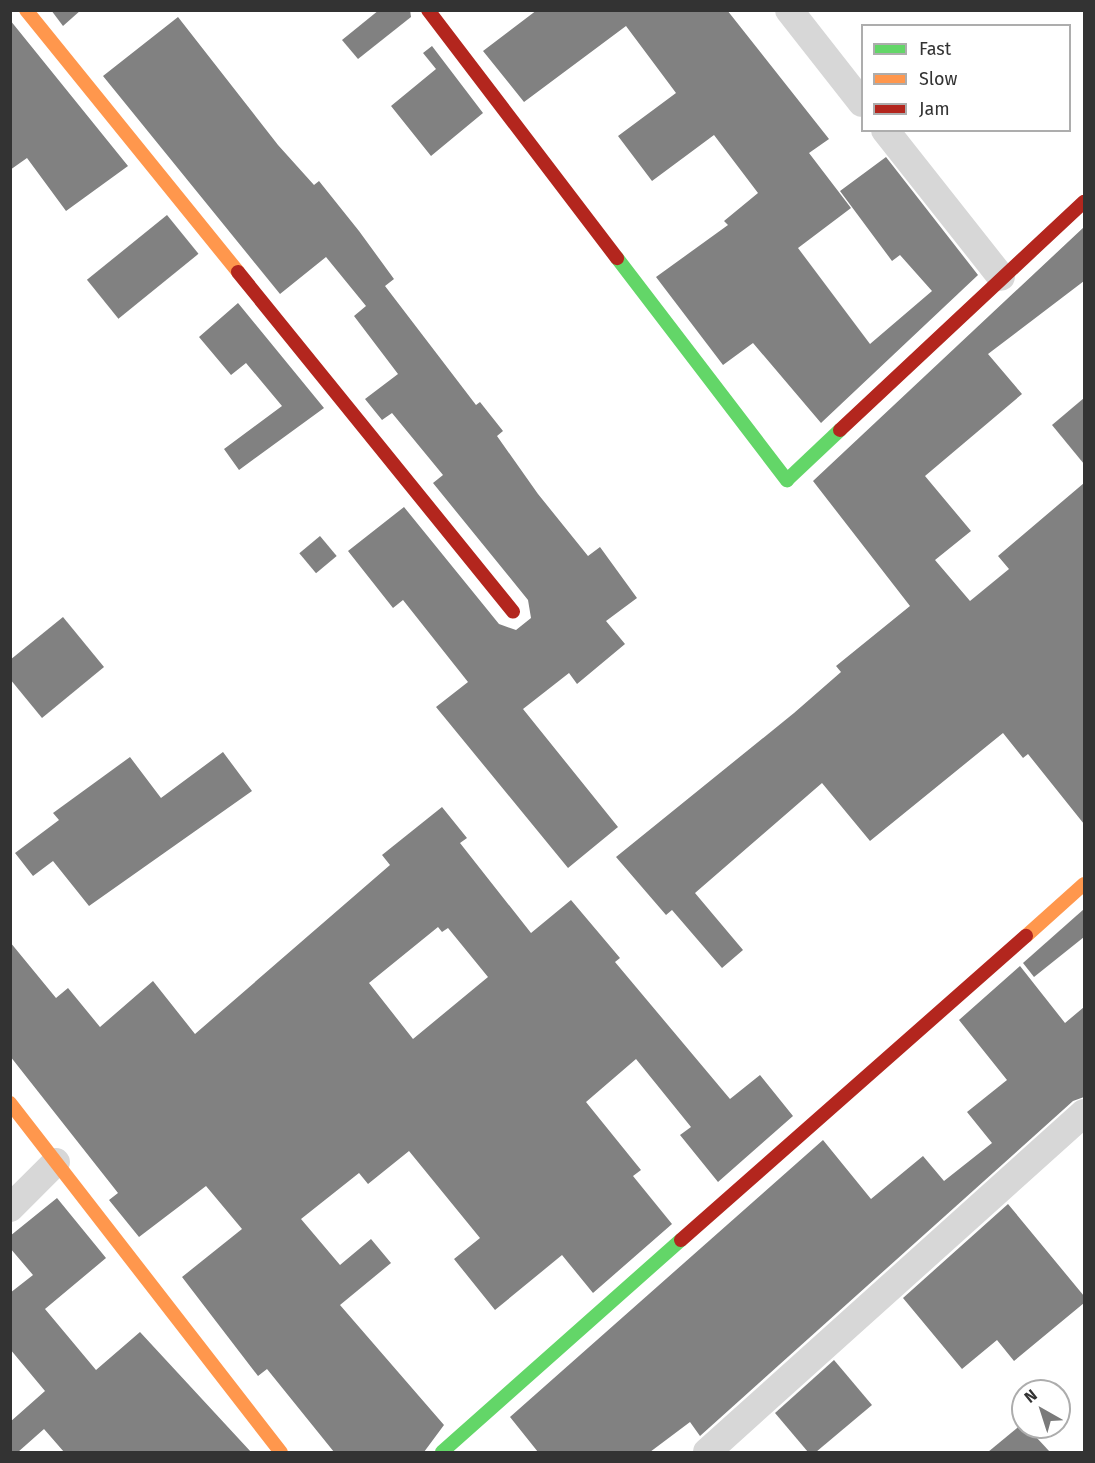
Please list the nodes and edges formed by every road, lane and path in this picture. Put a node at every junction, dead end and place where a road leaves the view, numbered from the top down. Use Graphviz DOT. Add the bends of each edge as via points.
graph roads {
  1 [pos="26,10"];
  2 [pos="428,10"];
  3 [pos="789,10"];
  4 [pos="861,102"];
  5 [pos="887,132"];
  6 [pos="1084,202"];
  7 [pos="1001,277"];
  8 [pos="513,612"];
  9 [pos="1084,884"];
  10 [pos="10,1103"];
  11 [pos="1084,1113"];
  12 [pos="56,1162"];
  13 [pos="10,1208"];
  14 [pos="281,1452"];
  15 [pos="442,1452"];
  16 [pos="707,1452"];
  1 -- 8 [label="street"];
  2 -- 7 [label="street" via="787,480"];
  3 -- 4 [label="street"];
  5 -- 7 [label="street"];
  6 -- 7 [label="street"];
  9 -- 15 [label="street"];
  10 -- 12 [label="street"];
  11 -- 16 [label="street"];
  12 -- 13 [label="street"];
  12 -- 14 [label="street"];
}
